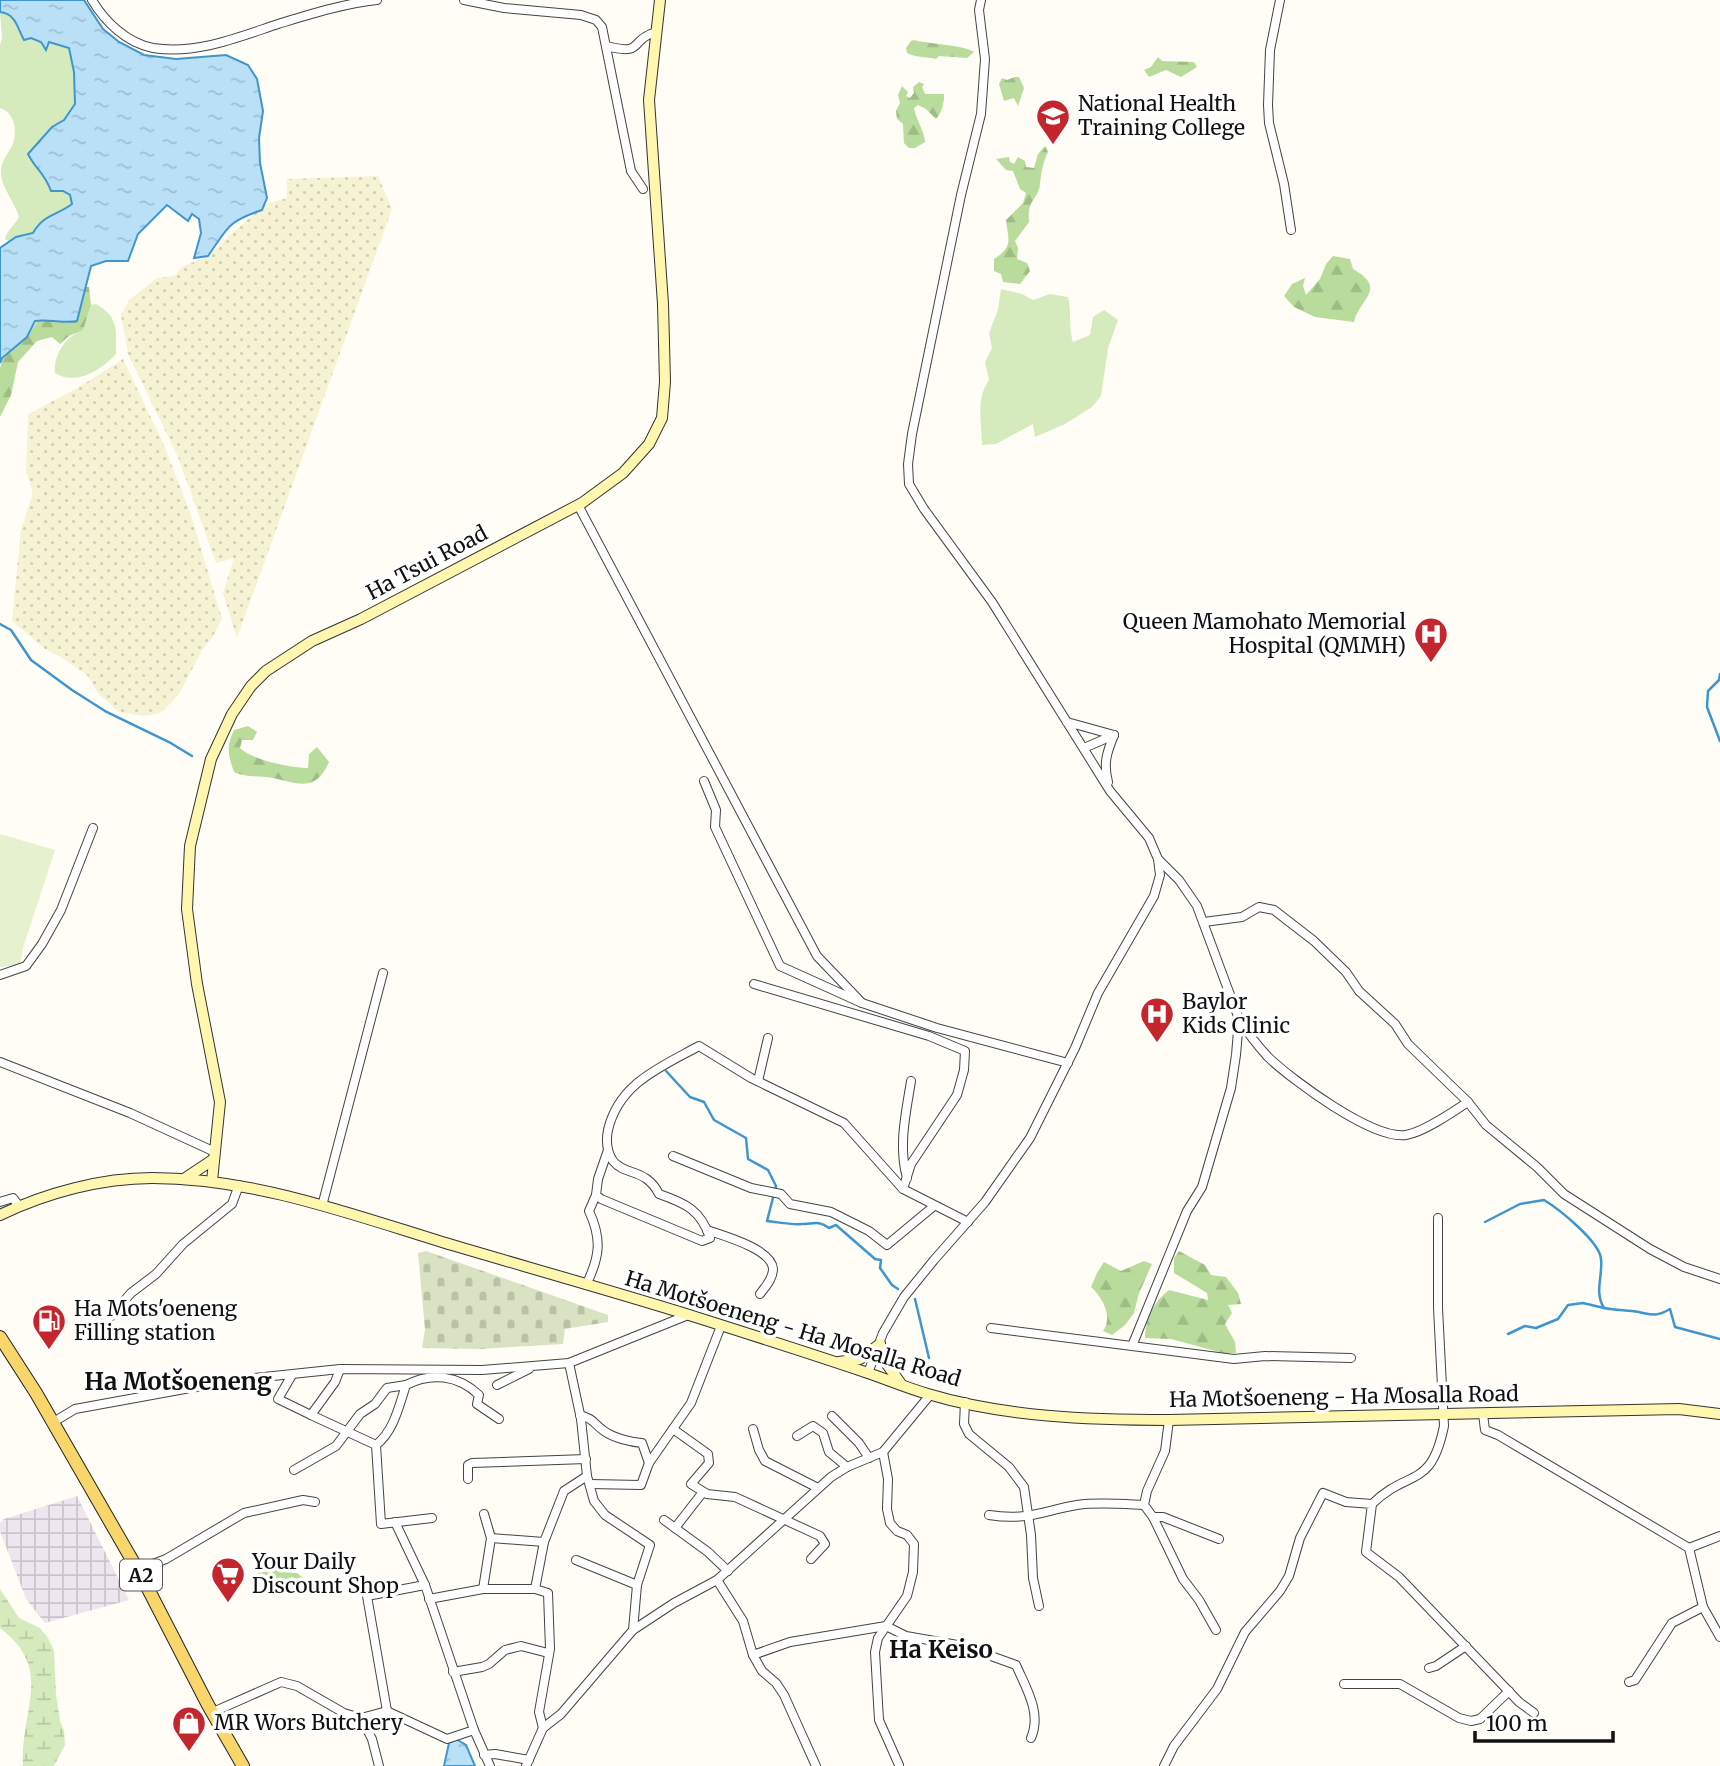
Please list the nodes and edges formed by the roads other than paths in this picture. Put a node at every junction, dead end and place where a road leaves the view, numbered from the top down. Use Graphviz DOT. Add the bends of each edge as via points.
graph roads {
  1 [pos="92,0"];
  2 [pos="377,0"];
  3 [pos="464,0"];
  4 [pos="660,0"];
  5 [pos="981,0"];
  6 [pos="1280,0"];
  7 [pos="656,32"];
  8 [pos="606,47"];
  9 [pos="643,189"];
  10 [pos="1291,230"];
  11 [pos="578,505"];
  12 [pos="1067,722"];
  13 [pos="1114,735"];
  14 [pos="1084,748"];
  15 [pos="704,781"];
  16 [pos="1110,791"];
  17 [pos="93,828"];
  18 [pos="1158,859"];
  19 [pos="1204,922"];
  20 [pos="383,973"];
  21 [pos="0,975"];
  22 [pos="754,984"];
  23 [pos="862,1003"];
  24 [pos="1238,1019"];
  25 [pos="768,1038"];
  26 [pos="0,1062"];
  27 [pos="1068,1063"];
  28 [pos="911,1081"];
  29 [pos="758,1082"];
  30 [pos="1468,1102"];
  31 [pos="608,1150"];
  32 [pos="215,1155"];
  33 [pos="673,1156"];
  34 [pos="906,1178"];
  35 [pos="184,1179"];
  36 [pos="212,1181"];
  37 [pos="239,1185"];
  38 [pos="903,1189"];
  39 [pos="596,1195"];
  40 [pos="0,1202"];
  41 [pos="19,1206"];
  42 [pos="322,1206"];
  43 [pos="934,1206"];
  44 [pos="0,1214"];
  45 [pos="1438,1218"];
  46 [pos="968,1222"];
  47 [pos="707,1230"];
  48 [pos="1720,1279"];
  49 [pos="586,1285"];
  50 [pos="760,1294"];
  51 [pos="688,1315"];
  52 [pos="103,1325"];
  53 [pos="721,1326"];
  54 [pos="991,1328"];
  55 [pos="0,1337"];
  56 [pos="880,1344"];
  57 [pos="1132,1346"];
  58 [pos="1351,1358"];
  59 [pos="569,1363"];
  60 [pos="836,1363"];
  61 [pos="535,1366"];
  62 [pos="340,1369"];
  63 [pos="868,1373"];
  64 [pos="292,1375"];
  65 [pos="901,1384"];
  66 [pos="406,1385"];
  67 [pos="497,1385"];
  68 [pos="930,1395"];
  69 [pos="965,1402"];
  70 [pos="1483,1414"];
  71 [pos="1720,1414"];
  72 [pos="312,1415"];
  73 [pos="580,1415"];
  74 [pos="1443,1415"];
  75 [pos="832,1416"];
  76 [pos="499,1419"];
  77 [pos="1169,1420"];
  78 [pos="52,1423"];
  79 [pos="673,1429"];
  80 [pos="753,1429"];
  81 [pos="347,1430"];
  82 [pos="797,1437"];
  83 [pos="376,1445"];
  84 [pos="883,1452"];
  85 [pos="869,1458"];
  86 [pos="586,1459"];
  87 [pos="649,1463"];
  88 [pos="847,1466"];
  89 [pos="294,1470"];
  90 [pos="468,1479"];
  91 [pos="589,1480"];
  92 [pos="818,1488"];
  93 [pos="703,1492"];
  94 [pos="314,1502"];
  95 [pos="1371,1504"];
  96 [pos="1144,1505"];
  97 [pos="484,1514"];
  98 [pos="989,1515"];
  99 [pos="1028,1517"];
  100 [pos="1153,1517"];
  101 [pos="432,1518"];
  102 [pos="664,1520"];
  103 [pos="785,1520"];
  104 [pos="395,1522"];
  105 [pos="675,1528"];
  106 [pos="1720,1536"];
  107 [pos="491,1538"];
  108 [pos="1219,1539"];
  109 [pos="544,1542"];
  110 [pos="1689,1548"];
  111 [pos="811,1559"];
  112 [pos="576,1560"];
  113 [pos="137,1570"];
  114 [pos="728,1571"];
  115 [pos="717,1580"];
  116 [pos="425,1585"];
  117 [pos="637,1585"];
  118 [pos="483,1589"];
  119 [pos="535,1589"];
  120 [pos="429,1599"];
  121 [pos="1039,1606"];
  122 [pos="1703,1607"];
  123 [pos="886,1626"];
  124 [pos="633,1630"];
  125 [pos="1216,1630"];
  126 [pos="1720,1637"];
  127 [pos="1466,1646"];
  128 [pos="548,1654"];
  129 [pos="752,1655"];
  130 [pos="1429,1668"];
  131 [pos="453,1672"];
  132 [pos="1629,1682"];
  133 [pos="1344,1684"];
  134 [pos="1509,1691"];
  135 [pos="387,1711"];
  136 [pos="213,1712"];
  137 [pos="1534,1713"];
  138 [pos="361,1718"];
  139 [pos="543,1728"];
  140 [pos="474,1730"];
  141 [pos="1031,1738"];
  142 [pos="484,1755"];
  143 [pos="528,1763"];
  144 [pos="243,1766"];
  145 [pos="379,1766"];
  146 [pos="489,1766"];
  147 [pos="817,1766"];
  148 [pos="888,1766"];
  149 [pos="900,1766"];
  150 [pos="1164,1766"];
  1 -- 2 [label="street" via="126,36 152,48 173,49 208,46"];
  3 -- 8 [label="street" via="581,15 602,27"];
  4 -- 7 [label="main road, Ha Tsui Road"];
  5 -- 12 [label="street" via="985,59 981,114 912,434 909,484 992,602"];
  6 -- 10 [label="street" via="1270,50 1268,105"];
  7 -- 8 [label="street" via="646,35 635,49"];
  7 -- 11 [label="main road, Ha Tsui Road" via="649,100 663,304 662,418 649,444 623,473"];
  8 -- 9 [label="street" via="631,171"];
  11 -- 23 [label="street" via="817,956"];
  11 -- 32 [label="main road, Ha Tsui Road" via="312,641 266,671 232,714 203,787 190,846 187,909 220,1102"];
  12 -- 13 [label="street"];
  12 -- 14 [label="street"];
  13 -- 14 [label="street"];
  13 -- 16 [label="street" via="1104,768"];
  14 -- 16 [label="street"];
  15 -- 23 [label="street" via="716,810 715,827 780,966"];
  16 -- 18 [label="street" via="1149,838"];
  17 -- 21 [label="street" via="61,910 42,944 26,965"];
  18 -- 19 [label="street" via="1179,880"];
  18 -- 27 [label="street" via="1160,875 1154,896 1098,993"];
  19 -- 24 [label="street"];
  19 -- 30 [label="street" via="1242,917 1259,907 1291,921 1346,972 1408,1044"];
  20 -- 42 [label="street"];
  22 -- 34 [label="street" via="965,1051 957,1095"];
  23 -- 27 [label="street"];
  24 -- 30 [label="street" via="1269,1057 1300,1083 1346,1114 1390,1134 1419,1130"];
  24 -- 57 [label="street" via="1231,1088 1202,1187 1187,1211"];
  25 -- 29 [label="street"];
  26 -- 32 [label="street" via="130,1113"];
  27 -- 46 [label="street" via="1030,1138"];
  28 -- 34 [label="street" via="902,1145"];
  29 -- 31 [label="street" via="699,1046 646,1075 615,1107"];
  29 -- 38 [label="street" via="844,1123"];
  30 -- 48 [label="street" via="1486,1125 1564,1194 1650,1249"];
  31 -- 39 [label="street"];
  31 -- 47 [label="street" via="614,1163 653,1181 659,1194 689,1205"];
  32 -- 35 [label="main road"];
  32 -- 36 [label="main road, Ha Tsui Road"];
  33 -- 43 [label="street" via="751,1188 781,1194 790,1203 831,1212 887,1245"];
  34 -- 38 [label="street"];
  35 -- 36 [label="main road, Ha Motšoeneng - Ha Mosalla Road"];
  35 -- 41 [label="main road, Ha Motšoeneng - Ha Mosalla Road" via="102,1183"];
  36 -- 37 [label="main road, Ha Motšoeneng - Ha Mosalla Road"];
  37 -- 42 [label="main road, Ha Motšoeneng - Ha Mosalla Road"];
  37 -- 52 [label="street" via="232,1203 131,1293"];
  38 -- 43 [label="street"];
  39 -- 47 [label="street" via="702,1241 710,1238"];
  39 -- 49 [label="street" via="589,1211 600,1241"];
  40 -- 41 [label="street" via="13,1198"];
  41 -- 44 [label="main road, Ha Motšoeneng - Ha Mosalla Road"];
  42 -- 49 [label="main road, Ha Motšoeneng - Ha Mosalla Road"];
  43 -- 46 [label="street"];
  45 -- 74 [label="street"];
  46 -- 56 [label="street" via="904,1297"];
  47 -- 50 [label="street" via="768,1257 772,1278"];
  49 -- 51 [label="main road, Ha Motšoeneng - Ha Mosalla Road"];
  51 -- 53 [label="main road, Ha Motšoeneng - Ha Mosalla Road"];
  51 -- 59 [label="street"];
  53 -- 60 [label="main road, Ha Motšoeneng - Ha Mosalla Road"];
  53 -- 79 [label="street" via="691,1403"];
  54 -- 57 [label="street"];
  55 -- 78 [label="main road, A2"];
  56 -- 60 [label="main road" via="860,1359"];
  56 -- 63 [label="street"];
  56 -- 65 [label="main road" via="884,1360"];
  57 -- 58 [label="street" via="1234,1359"];
  59 -- 61 [label="street"];
  59 -- 73 [label="street"];
  60 -- 63 [label="main road, Ha Motšoeneng - Ha Mosalla Road"];
  61 -- 62 [label="street"];
  61 -- 67 [label="street"];
  62 -- 64 [label="street"];
  62 -- 72 [label="street"];
  63 -- 65 [label="main road, Ha Motšoeneng - Ha Mosalla Road"];
  64 -- 72 [label="street" via="278,1399"];
  64 -- 78 [label="street" via="185,1388 75,1409"];
  65 -- 68 [label="main road, Ha Motšoeneng - Ha Mosalla Road"];
  66 -- 76 [label="street" via="419,1378 454,1378 469,1385 479,1395 477,1404"];
  66 -- 81 [label="street" via="387,1388"];
  66 -- 83 [label="street" via="393,1424"];
  68 -- 69 [label="main road, Ha Motšoeneng - Ha Mosalla Road"];
  68 -- 84 [label="street"];
  69 -- 77 [label="main road, Ha Motšoeneng - Ha Mosalla Road" via="1093,1420"];
  69 -- 99 [label="street" via="964,1424 969,1434 1009,1466 1024,1487"];
  70 -- 71 [label="main road, Ha Motšoeneng - Ha Mosalla Road" via="1679,1409"];
  70 -- 74 [label="main road, Ha Motšoeneng - Ha Mosalla Road"];
  70 -- 110 [label="street" via="1485,1430"];
  72 -- 81 [label="street"];
  73 -- 86 [label="street"];
  73 -- 87 [label="street" via="592,1418 604,1431 642,1443"];
  74 -- 77 [label="main road, Ha Motšoeneng - Ha Mosalla Road"];
  74 -- 95 [label="street" via="1437,1455 1428,1469 1385,1491"];
  75 -- 85 [label="street"];
  77 -- 96 [label="street" via="1165,1451"];
  78 -- 113 [label="main road, A2"];
  79 -- 87 [label="street"];
  79 -- 93 [label="street" via="708,1454 709,1463 691,1484"];
  80 -- 92 [label="street" via="765,1461"];
  81 -- 83 [label="street"];
  81 -- 89 [label="street" via="336,1446"];
  82 -- 88 [label="street" via="813,1426 823,1433 829,1452"];
  83 -- 104 [label="street" via="382,1524"];
  84 -- 85 [label="street"];
  84 -- 123 [label="street" via="890,1523 914,1544 907,1595"];
  85 -- 88 [label="street"];
  86 -- 90 [label="street" via="472,1463"];
  86 -- 91 [label="street"];
  87 -- 91 [label="street" via="641,1485"];
  88 -- 92 [label="street"];
  91 -- 109 [label="street" via="564,1491"];
  91 -- 117 [label="street" via="594,1501 605,1515 650,1545"];
  92 -- 103 [label="street"];
  93 -- 103 [label="street" via="735,1497"];
  93 -- 105 [label="street"];
  94 -- 113 [label="street" via="303,1500 244,1513 166,1559"];
  95 -- 127 [label="street" via="1366,1552 1399,1577"];
  95 -- 150 [label="street" via="1346,1502 1323,1493 1300,1538 1289,1576 1245,1632 1217,1689"];
  96 -- 99 [label="street" via="1078,1505"];
  96 -- 100 [label="street"];
  97 -- 107 [label="street"];
  98 -- 99 [label="street"];
  99 -- 121 [label="street"];
  100 -- 108 [label="street"];
  100 -- 125 [label="street" via="1183,1579"];
  101 -- 104 [label="street"];
  102 -- 105 [label="street"];
  103 -- 111 [label="street" via="820,1536 825,1544"];
  103 -- 114 [label="street"];
  104 -- 116 [label="street"];
  105 -- 114 [label="street"];
  106 -- 110 [label="street"];
  107 -- 109 [label="street"];
  107 -- 118 [label="street"];
  109 -- 119 [label="street"];
  110 -- 122 [label="street"];
  112 -- 117 [label="street"];
  113 -- 136 [label="main road, A2"];
  114 -- 115 [label="street"];
  115 -- 124 [label="street"];
  115 -- 129 [label="street" via="743,1621"];
  116 -- 120 [label="street"];
  116 -- 135 [label="street" via="366,1595"];
  117 -- 124 [label="street"];
  118 -- 119 [label="street"];
  118 -- 120 [label="street"];
  119 -- 128 [label="street" via="548,1593"];
  120 -- 131 [label="street"];
  122 -- 126 [label="street"];
  122 -- 132 [label="street" via="1672,1623 1635,1680"];
  123 -- 129 [label="street" via="790,1642"];
  123 -- 141 [label="street" via="906,1636 963,1646 1016,1665 1035,1714"];
  123 -- 149 [label="street" via="875,1652 879,1720"];
  124 -- 139 [label="street" via="561,1714"];
  127 -- 130 [label="street"];
  127 -- 134 [label="street"];
  128 -- 131 [label="street" via="521,1646 505,1650 482,1667"];
  128 -- 139 [label="street" via="539,1712"];
  129 -- 147 [label="street" via="784,1695"];
  131 -- 140 [label="street"];
  133 -- 134 [label="street" via="1400,1684 1459,1718 1471,1720 1480,1718"];
  134 -- 137 [label="street"];
  135 -- 138 [label="street"];
  135 -- 140 [label="street" via="447,1739"];
  136 -- 138 [label="street" via="281,1682"];
  136 -- 144 [label="main road, A2"];
  138 -- 145 [label="street"];
  139 -- 143 [label="street"];
  140 -- 142 [label="street"];
  142 -- 143 [label="street"];
  142 -- 146 [label="street"];
  148 -- 149 [label="street"];
}
